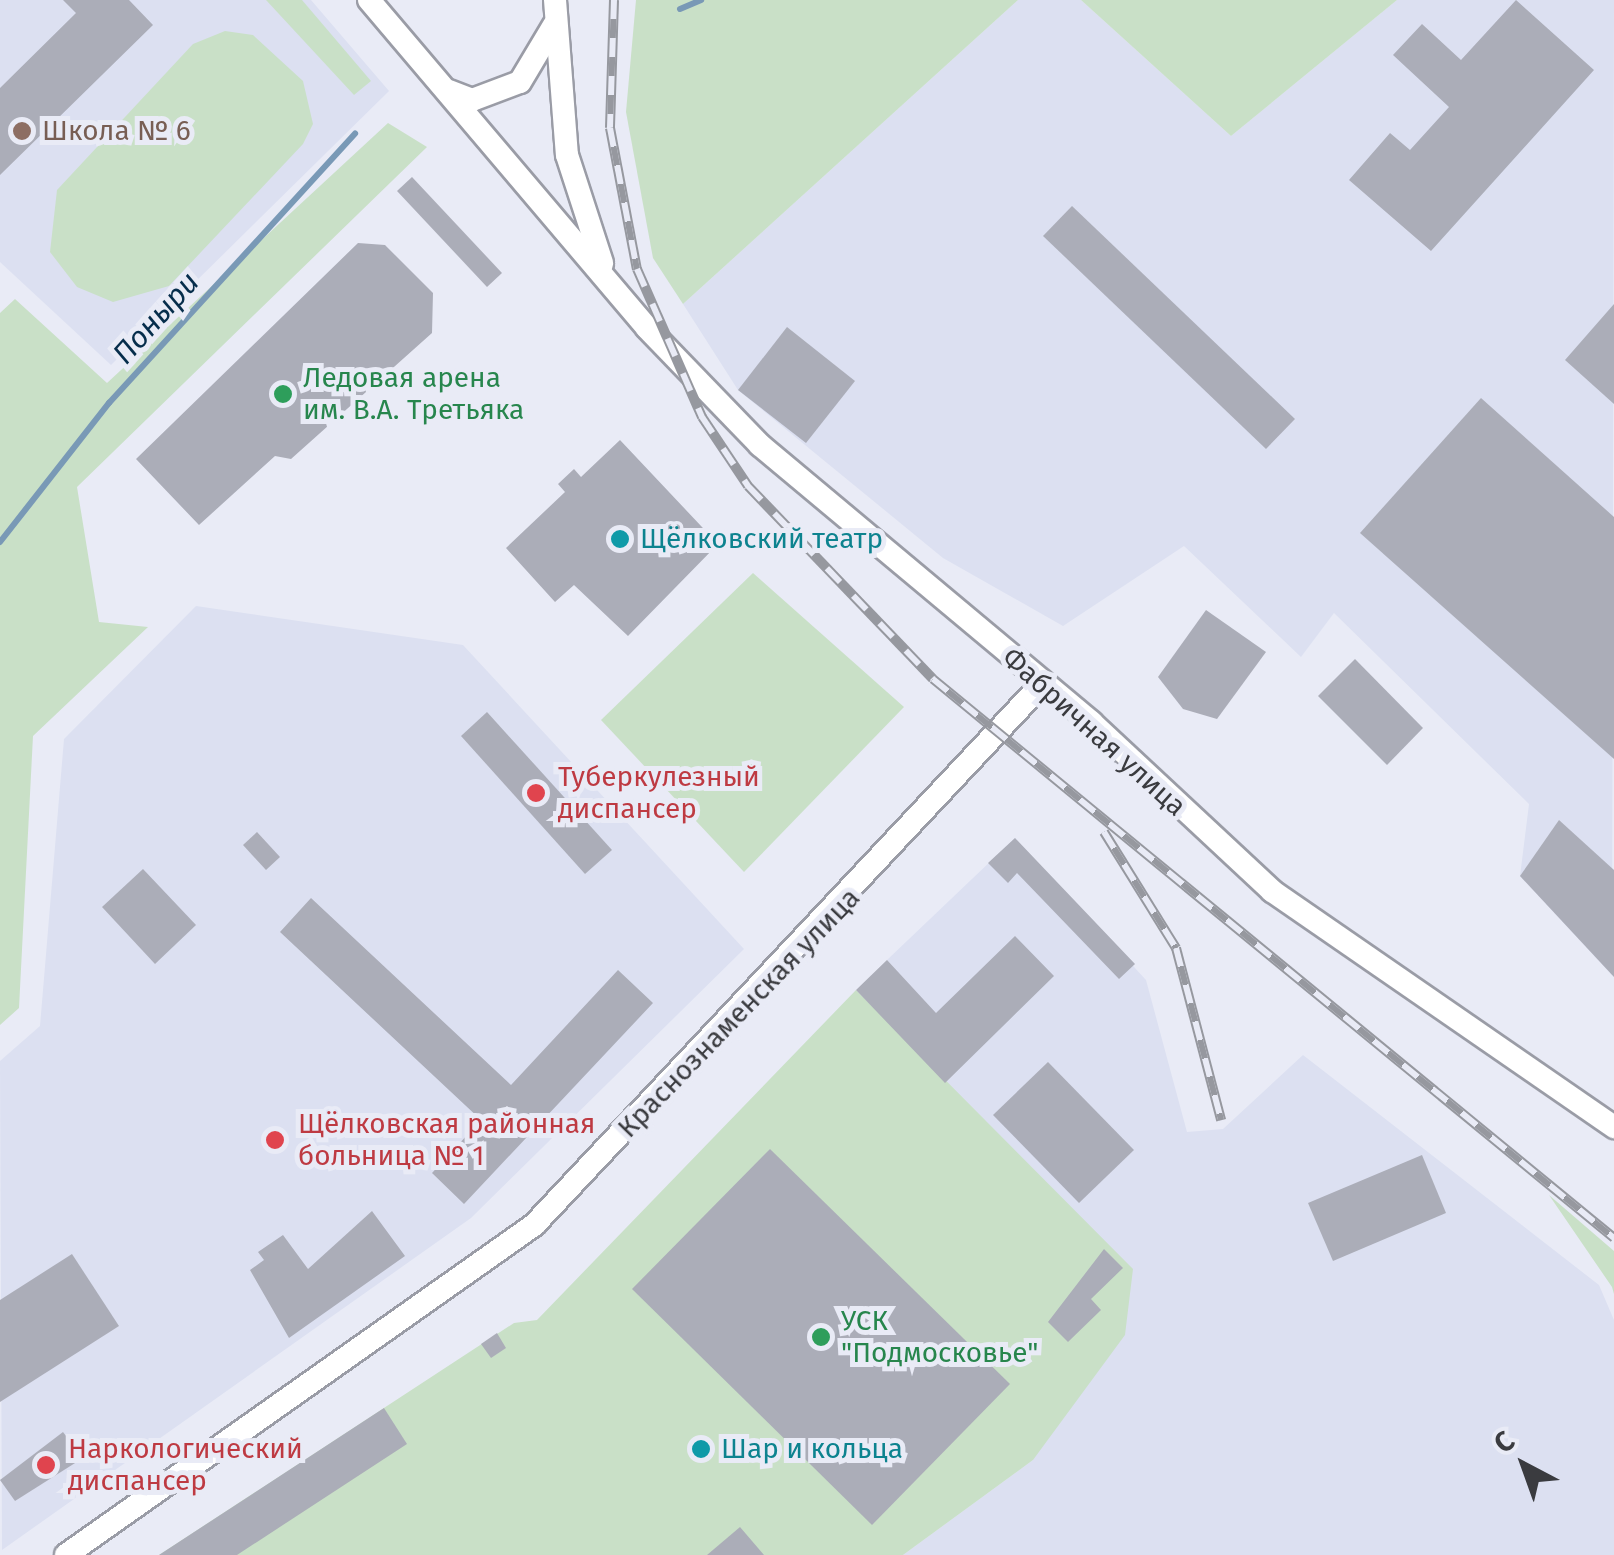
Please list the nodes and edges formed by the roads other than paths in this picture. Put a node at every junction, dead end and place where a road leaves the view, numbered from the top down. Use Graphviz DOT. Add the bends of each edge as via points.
graph roads {
  1 [pos="369,0"];
  2 [pos="392,0"];
  3 [pos="556,11"];
  4 [pos="399,36"];
  5 [pos="437,80"];
  6 [pos="614,289"];
  7 [pos="1044,683"];
  8 [pos="1614,1127"];
  9 [pos="66,1555"];
  1 -- 4 [label="street, Фабричная улица"];
  2 -- 4 [label="street, Фабричная улица"];
  3 -- 5 [label="street, Фабричная улица" via="520,82 472,100"];
  3 -- 6 [label="street, Фабричная улица" via="567,155"];
  4 -- 5 [label="street, Фабричная улица"];
  5 -- 6 [label="street, Фабричная улица"];
  6 -- 7 [label="street, Фабричная улица" via="760,444"];
  7 -- 8 [label="street, Фабричная улица" via="1272,890"];
  7 -- 9 [label="street, Краснознаменская улица" via="534,1224"];
}
